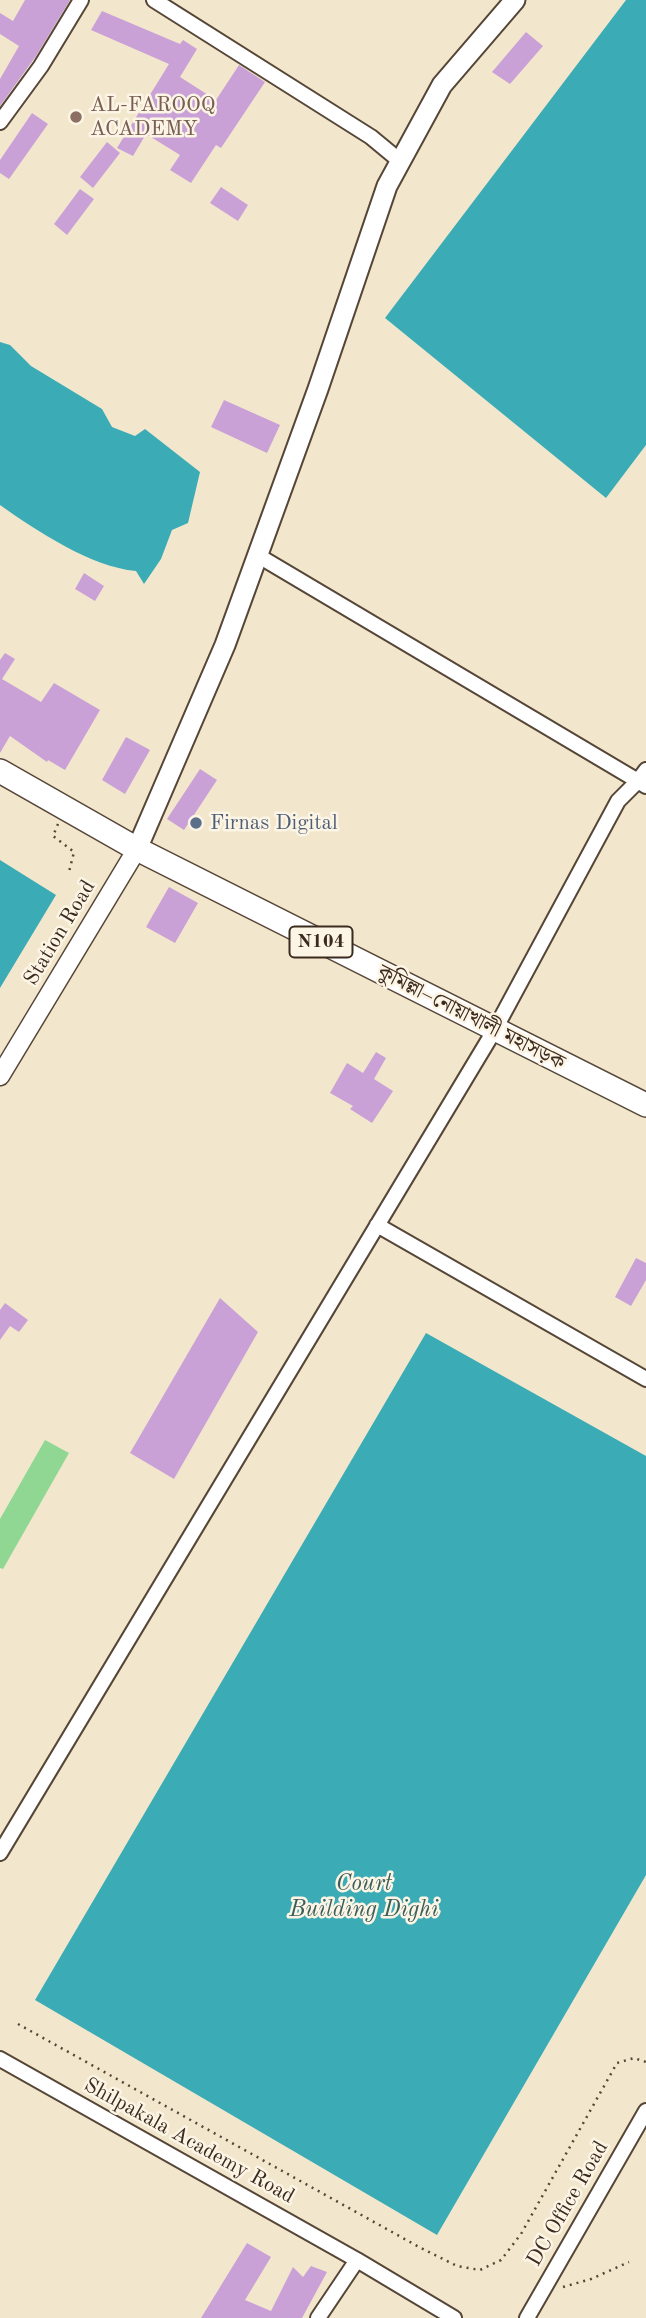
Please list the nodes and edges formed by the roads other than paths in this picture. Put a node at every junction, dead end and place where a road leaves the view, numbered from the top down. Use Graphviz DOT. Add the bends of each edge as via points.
graph roads {
  1 [pos="82,0"];
  2 [pos="154,0"];
  3 [pos="514,0"];
  4 [pos="0,122"];
  5 [pos="400,161"];
  6 [pos="257,555"];
  7 [pos="0,771"];
  8 [pos="643,779"];
  9 [pos="137,849"];
  10 [pos="494,1031"];
  11 [pos="0,1076"];
  12 [pos="646,1105"];
  13 [pos="377,1226"];
  14 [pos="646,1378"];
  15 [pos="0,1853"];
  16 [pos="0,2059"];
  17 [pos="646,2111"];
  18 [pos="357,2260"];
  19 [pos="318,2318"];
  20 [pos="454,2318"];
  21 [pos="527,2318"];
  1 -- 4 [label="street"];
  2 -- 5 [label="street" via="371,137"];
  3 -- 5 [label="main road" via="442,85"];
  5 -- 6 [label="main road" via="387,186"];
  6 -- 8 [label="street"];
  6 -- 9 [label="main road" via="225,645"];
  7 -- 9 [label="highway, কুমিল্লা–নোয়াখালী মহাসড়ক / N104"];
  8 -- 10 [label="street" via="618,801"];
  9 -- 10 [label="highway, কুমিল্লা–নোয়াখালী মহাসড়ক / N104"];
  9 -- 11 [label="street, Station Road"];
  10 -- 12 [label="highway, কুমিল্লা–নোয়াখালী মহাসড়ক / N104"];
  10 -- 13 [label="street"];
  13 -- 14 [label="street"];
  13 -- 15 [label="street"];
  16 -- 18 [label="street, Shilpakala Academy Road"];
  17 -- 21 [label="street, DC Office Road"];
  18 -- 19 [label="street"];
  18 -- 20 [label="street"];
}
